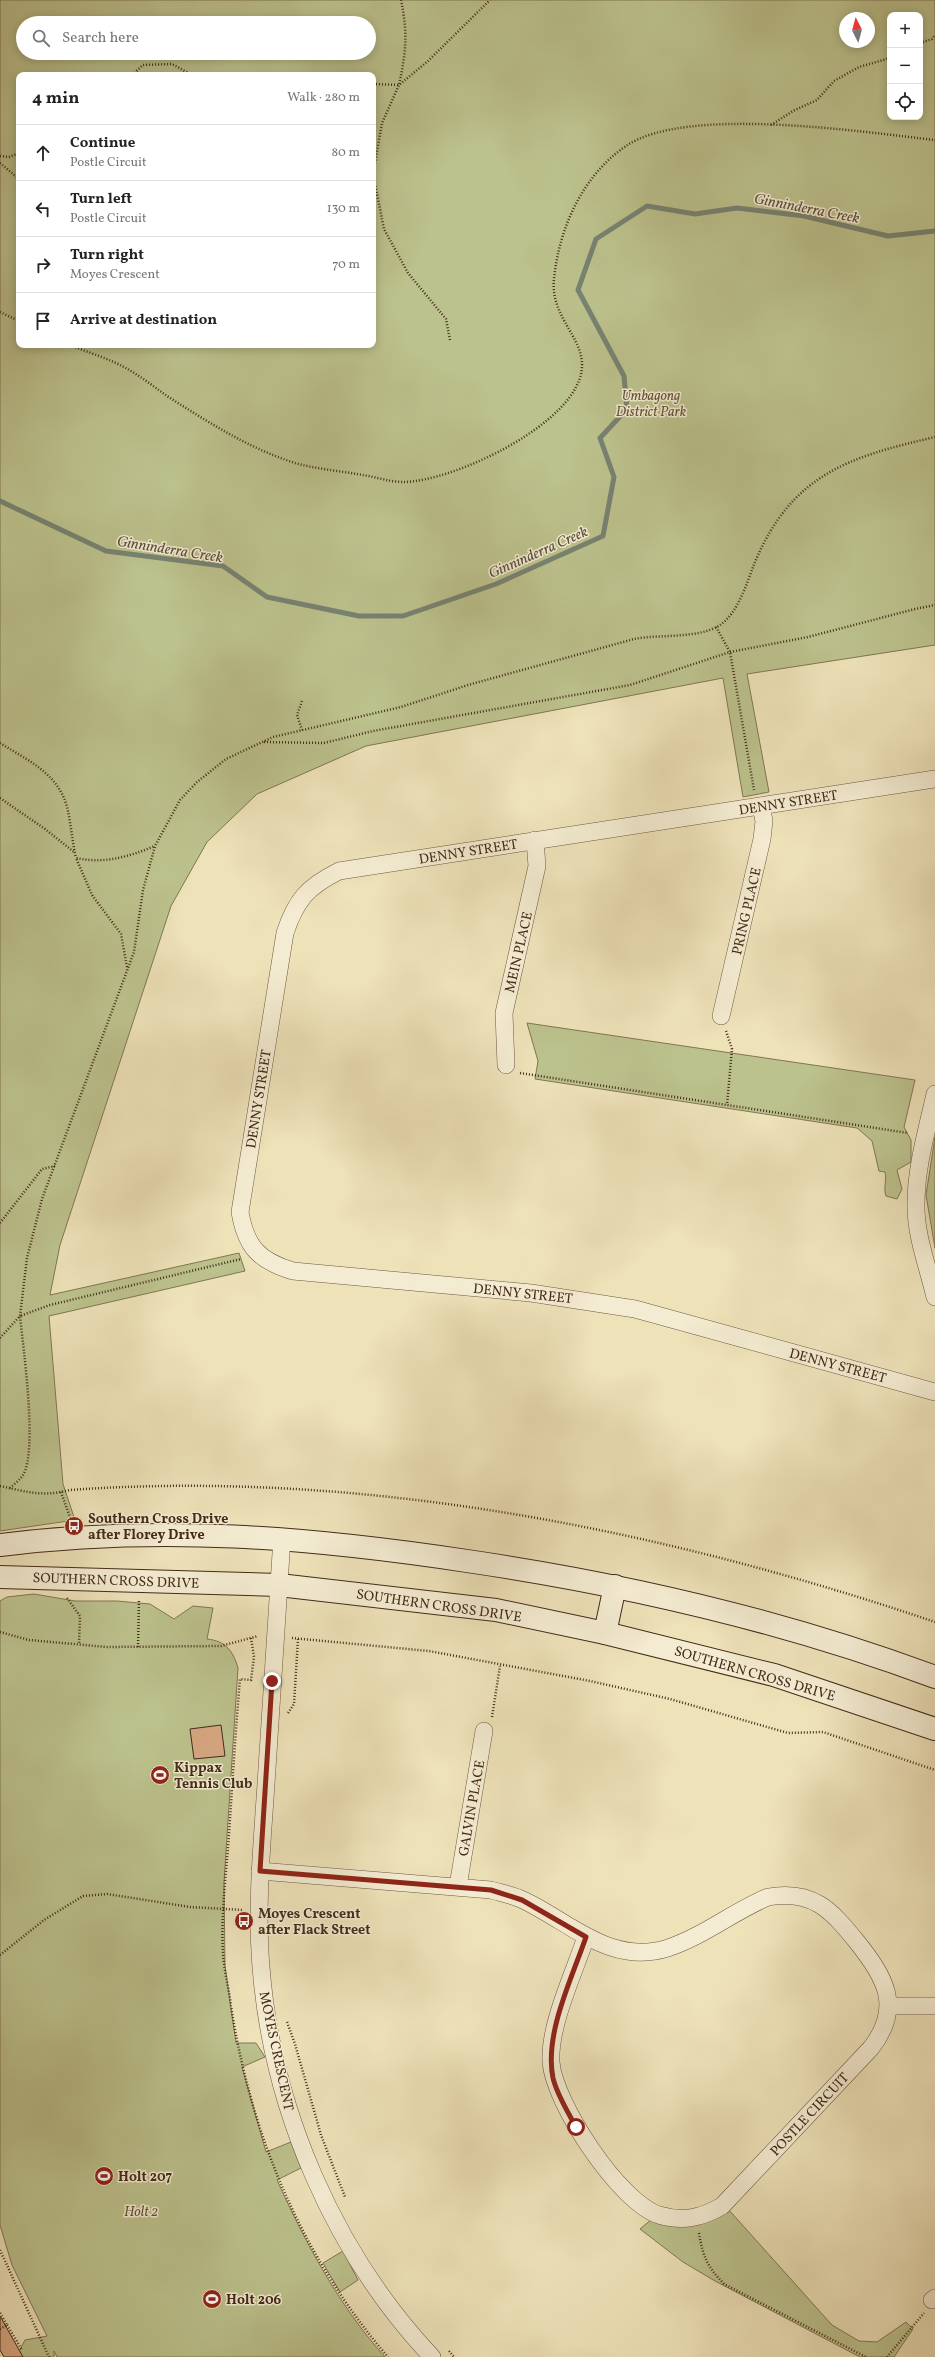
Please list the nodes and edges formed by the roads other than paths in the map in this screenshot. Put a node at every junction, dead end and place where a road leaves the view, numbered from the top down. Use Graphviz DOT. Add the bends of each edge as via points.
graph roads {
  1 [pos="935,779"];
  2 [pos="759,806"];
  3 [pos="535,840"];
  4 [pos="721,1016"];
  5 [pos="506,1065"];
  6 [pos="935,1094"];
  7 [pos="935,1297"];
  8 [pos="935,1392"];
  9 [pos="282,1538"];
  10 [pos="0,1545"];
  11 [pos="0,1577"];
  12 [pos="279,1585"];
  13 [pos="615,1586"];
  14 [pos="605,1633"];
  15 [pos="935,1677"];
  16 [pos="935,1729"];
  17 [pos="484,1731"];
  18 [pos="260,1871"];
  19 [pos="458,1886"];
  20 [pos="586,1937"];
  21 [pos="889,2006"];
  22 [pos="935,2006"];
  23 [pos="438,2352"];
  1 -- 2 [label="street, DENNY STREET"];
  2 -- 3 [label="street, DENNY STREET"];
  2 -- 4 [label="street, PRING PLACE" via="764,821 762,839"];
  3 -- 5 [label="street, MEIN PLACE" via="537,866 504,1014"];
  3 -- 8 [label="street, DENNY STREET" via="339,871 317,882 299,900 285,933 240,1202 243,1231 252,1248 275,1266 293,1271 531,1293 635,1309"];
  6 -- 7 [label="street" via="918,1173 916,1204 920,1238"];
  9 -- 10 [label="main road" via="146,1533"];
  9 -- 12 [label="street, MOYES CRESCENT"];
  9 -- 13 [label="main road" via="416,1553"];
  11 -- 12 [label="main road, SOUTHERN CROSS DRIVE"];
  12 -- 14 [label="main road, SOUTHERN CROSS DRIVE" via="496,1610"];
  12 -- 18 [label="street, MOYES CRESCENT"];
  13 -- 14 [label="main road"];
  13 -- 15 [label="main road" via="725,1612"];
  14 -- 16 [label="main road, SOUTHERN CROSS DRIVE" via="774,1676"];
  17 -- 19 [label="street, GALVIN PLACE"];
  18 -- 19 [label="street, POSTLE CIRCUIT"];
  18 -- 23 [label="street, MOYES CRESCENT" via="261,1968 267,2013 281,2078 303,2151 350,2247 389,2305"];
  19 -- 20 [label="street, POSTLE CIRCUIT" via="491,1890 522,1900"];
  20 -- 21 [label="street, POSTLE CIRCUIT" via="607,1947 630,1951 667,1948 768,1897 783,1894 799,1895 816,1901 827,1909 860,1946 880,1973"];
  20 -- 21 [label="street, POSTLE CIRCUIT" via="553,2034 552,2070 562,2103 576,2127 608,2170 644,2206 658,2214 687,2220 697,2218 710,2213 730,2199 871,2048 884,2028"];
  21 -- 22 [label="street"];
}
